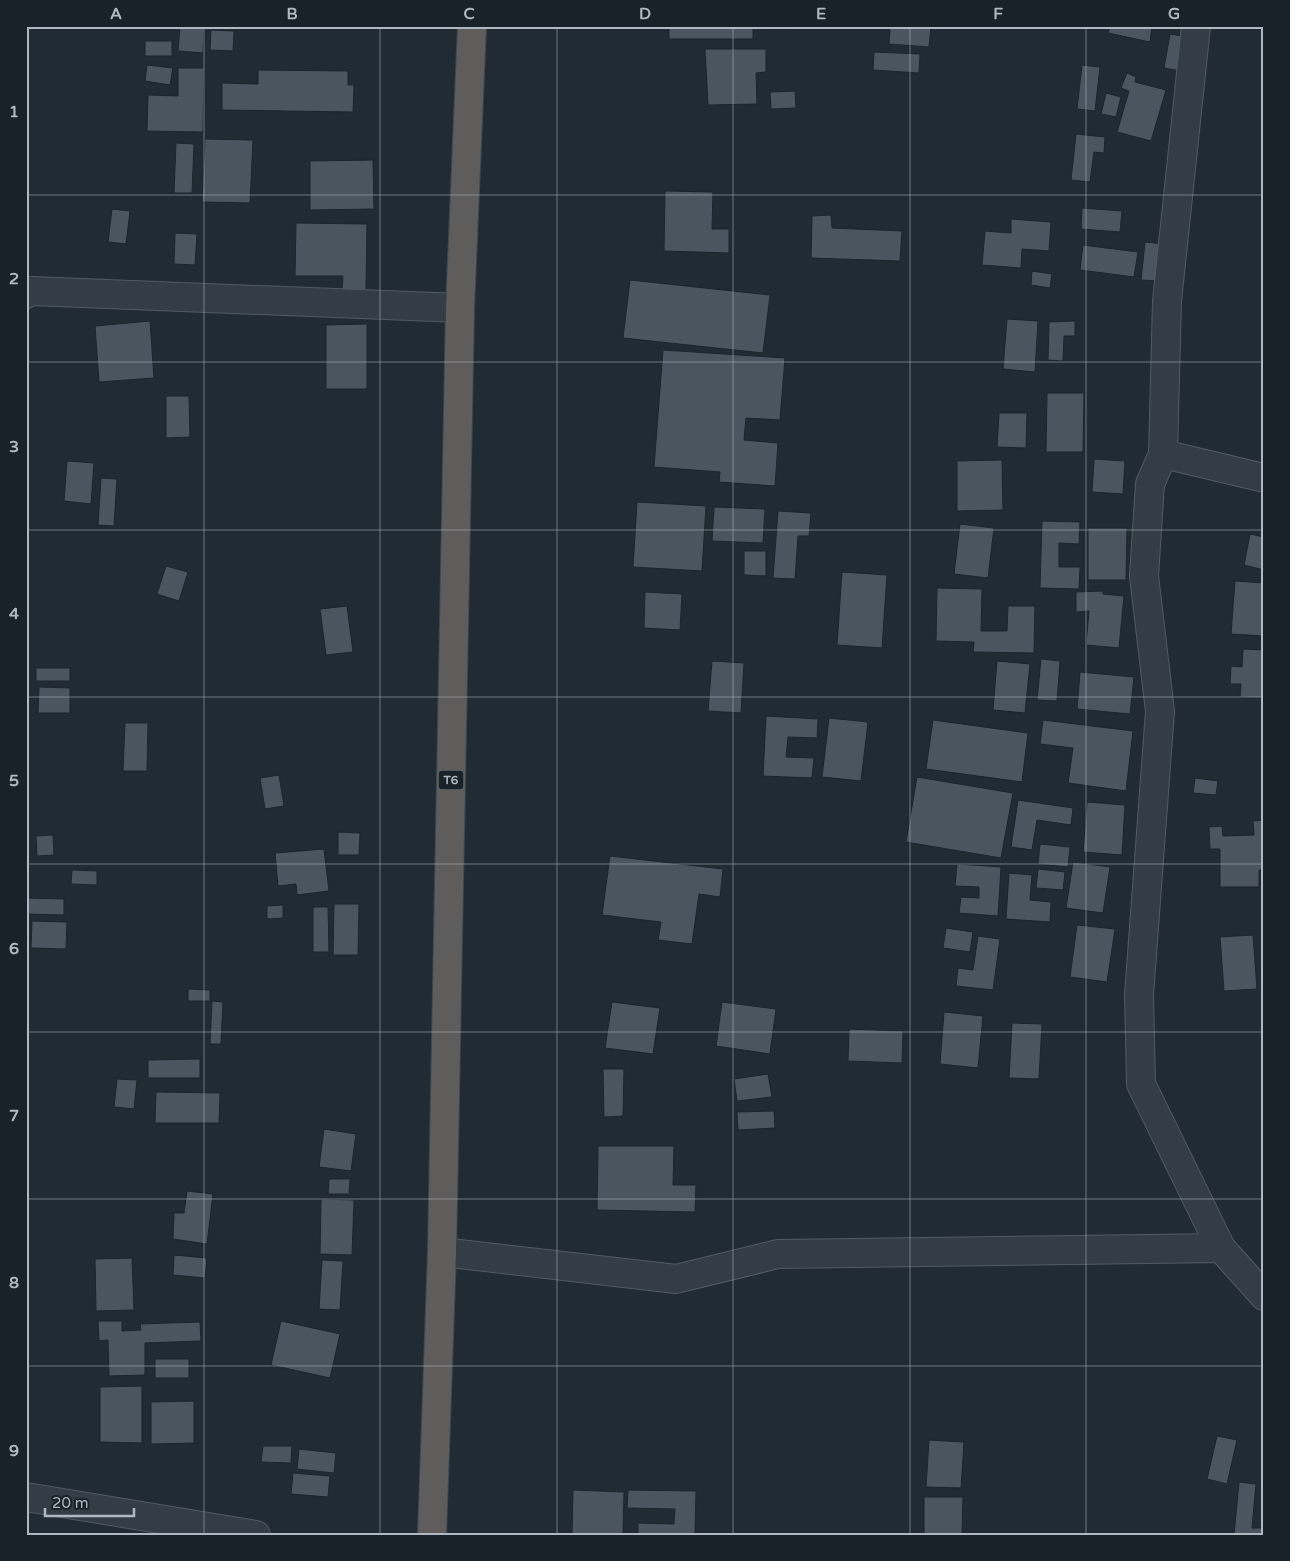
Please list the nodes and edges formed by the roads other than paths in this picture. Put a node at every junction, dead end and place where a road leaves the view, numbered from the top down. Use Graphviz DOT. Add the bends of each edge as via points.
graph roads {
  1 [pos="472,26"];
  2 [pos="1196,26"];
  3 [pos="28,290"];
  4 [pos="460,308"];
  5 [pos="1163,454"];
  6 [pos="1264,478"];
  7 [pos="1221,1248"];
  8 [pos="442,1252"];
  9 [pos="1264,1296"];
  10 [pos="26,1497"];
  11 [pos="256,1535"];
  12 [pos="432,1535"];
  1 -- 4 [label="highway, T6"];
  2 -- 5 [label="street" via="1167,300"];
  3 -- 4 [label="street"];
  4 -- 8 [label="highway, T6"];
  5 -- 6 [label="street"];
  5 -- 7 [label="street" via="1150,484 1144,576 1160,711 1140,995 1141,1084"];
  7 -- 8 [label="street" via="778,1254 676,1279"];
  7 -- 9 [label="street"];
  8 -- 12 [label="highway, T6"];
  10 -- 11 [label="street"];
}
